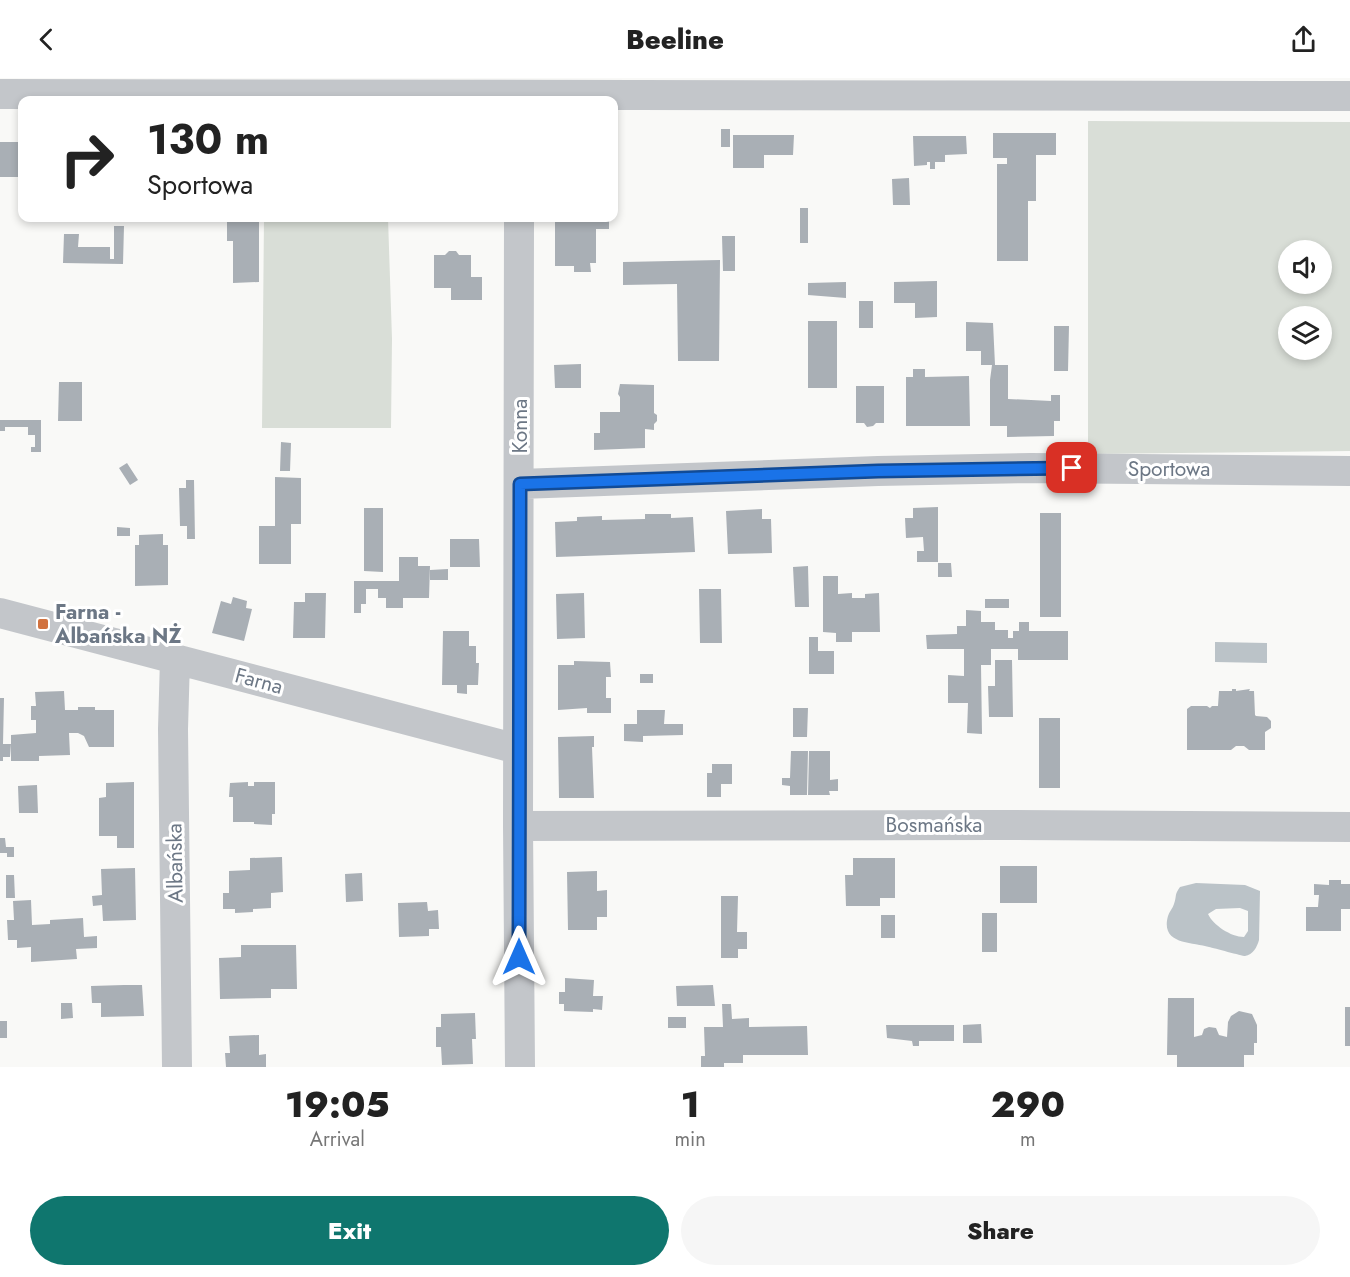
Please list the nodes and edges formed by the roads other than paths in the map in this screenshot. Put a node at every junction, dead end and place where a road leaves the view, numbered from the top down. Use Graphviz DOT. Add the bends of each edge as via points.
graph roads {
  1 [pos="519,91"];
  2 [pos="0,94"];
  3 [pos="1350,96"];
  4 [pos="519,222"];
  5 [pos="1350,471"];
  6 [pos="520,484"];
  7 [pos="0,613"];
  8 [pos="175,659"];
  9 [pos="518,749"];
  10 [pos="518,826"];
  11 [pos="1350,827"];
  12 [pos="177,1067"];
  13 [pos="520,1067"];
  1 -- 2 [label="street"];
  1 -- 3 [label="street"];
  4 -- 6 [label="street, Konna"];
  5 -- 6 [label="street, Sportowa" via="1019,468"];
  6 -- 9 [label="street, Konna"];
  7 -- 8 [label="street, Farna"];
  8 -- 9 [label="street, Farna"];
  8 -- 12 [label="street, Albańska"];
  9 -- 10 [label="street, Konna"];
  10 -- 11 [label="street, Bosmańska"];
  10 -- 13 [label="street, Konna"];
}
